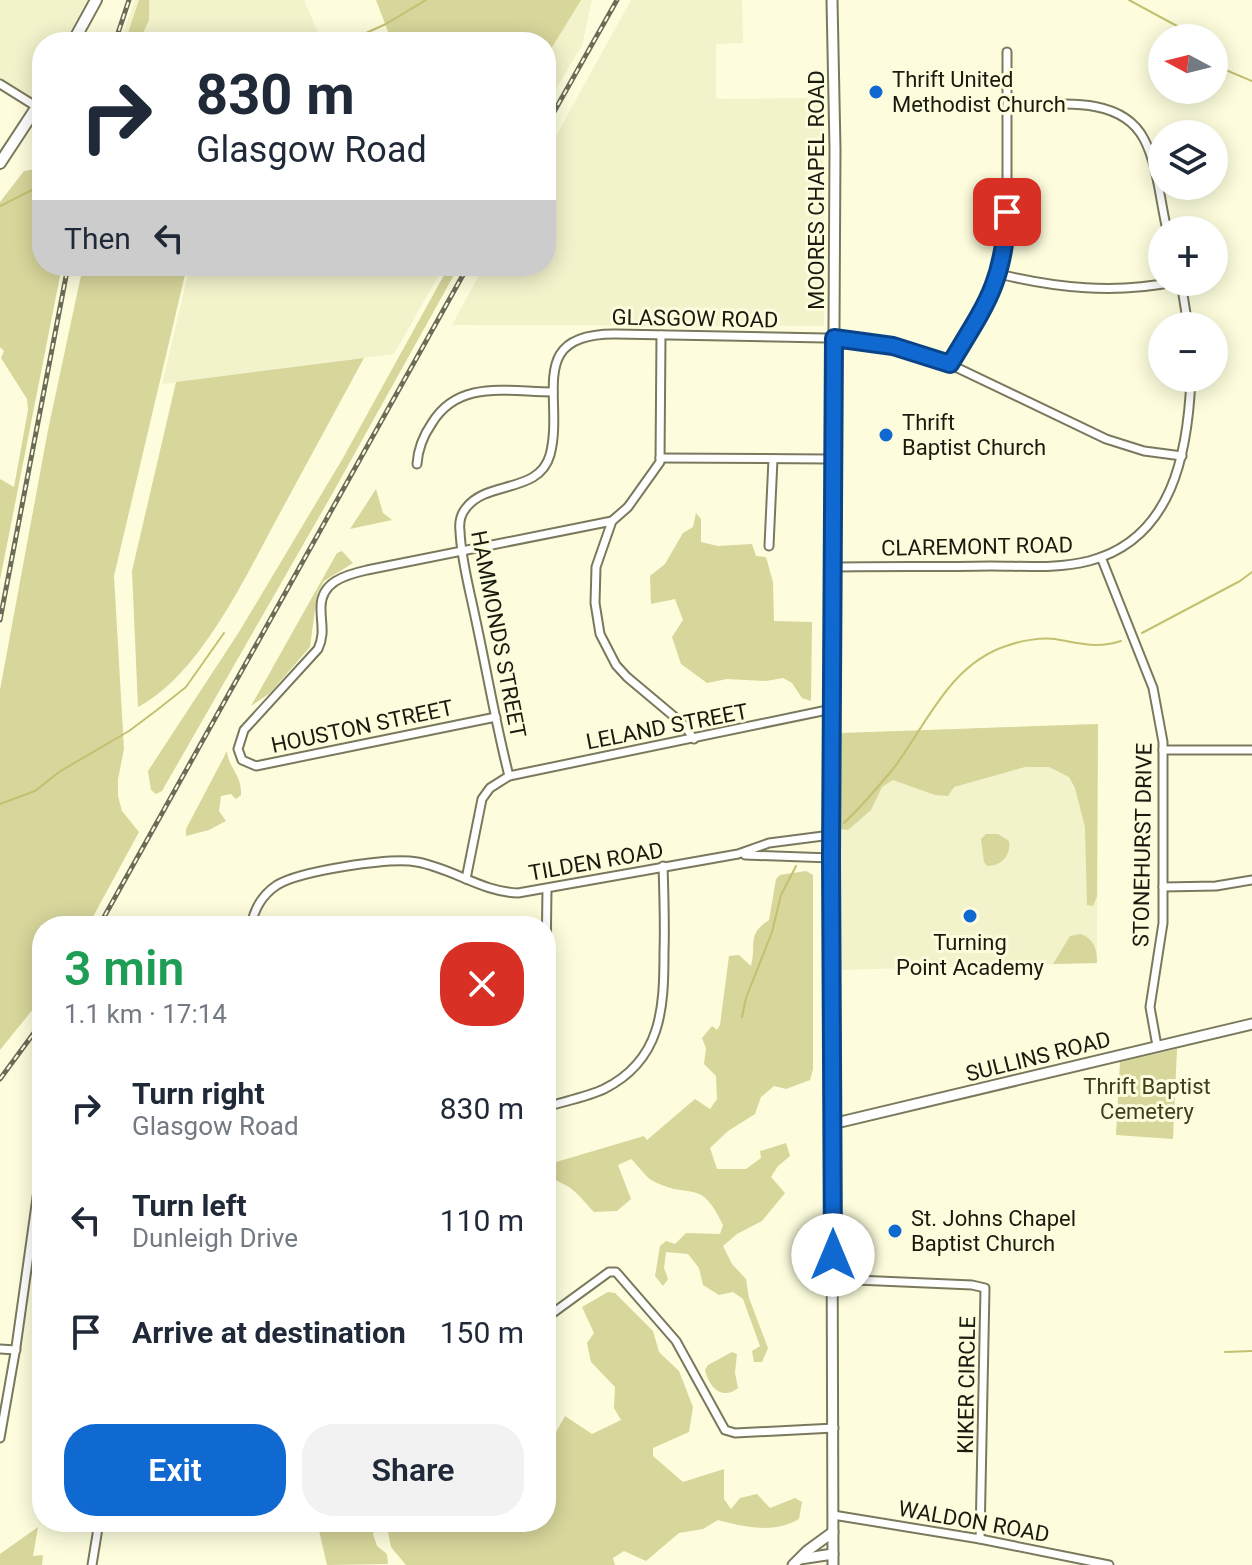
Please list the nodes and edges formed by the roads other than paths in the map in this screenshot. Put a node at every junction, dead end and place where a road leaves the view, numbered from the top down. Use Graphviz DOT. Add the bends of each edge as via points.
graph roads {
  1 [pos="96,0"];
  2 [pos="832,0"];
  3 [pos="78,32"];
  4 [pos="1007,52"];
  5 [pos="0,84"];
  6 [pos="32,99"];
  7 [pos="1007,106"];
  8 [pos="32,115"];
  9 [pos="0,163"];
  10 [pos="1164,216"];
  11 [pos="999,274"];
  12 [pos="1148,285"];
  13 [pos="661,335"];
  14 [pos="834,338"];
  15 [pos="571,343"];
  16 [pos="950,364"];
  17 [pos="553,392"];
  18 [pos="1190,392"];
  19 [pos="1182,456"];
  20 [pos="833,457"];
  21 [pos="660,458"];
  22 [pos="773,459"];
  23 [pos="417,464"];
  24 [pos="612,521"];
  25 [pos="769,546"];
  26 [pos="463,551"];
  27 [pos="1101,557"];
  28 [pos="832,567"];
  29 [pos="832,709"];
  30 [pos="496,717"];
  31 [pos="694,739"];
  32 [pos="1163,750"];
  33 [pos="1252,750"];
  34 [pos="509,776"];
  35 [pos="831,835"];
  36 [pos="738,854"];
  37 [pos="831,858"];
  38 [pos="663,866"];
  39 [pos="466,879"];
  40 [pos="1252,880"];
  41 [pos="1163,887"];
  42 [pos="547,889"];
  43 [pos="255,916"];
  44 [pos="547,916"];
  45 [pos="1252,1024"];
  46 [pos="1157,1046"];
  47 [pos="556,1104"];
  48 [pos="832,1124"];
  49 [pos="32,1233"];
  50 [pos="30,1247"];
  51 [pos="833,1279"];
  52 [pos="556,1311"];
  53 [pos="0,1349"];
  54 [pos="16,1350"];
  55 [pos="834,1428"];
  56 [pos="0,1438"];
  57 [pos="833,1515"];
  58 [pos="97,1532"];
  59 [pos="833,1532"];
  60 [pos="980,1539"];
  61 [pos="833,1554"];
  62 [pos="797,1562"];
  63 [pos="92,1565"];
  64 [pos="833,1565"];
  65 [pos="1109,1565"];
  1 -- 3 [label="main road"];
  2 -- 14 [label="main road, MOORES CHAPEL ROAD"];
  4 -- 7 [label="street"];
  5 -- 6 [label="street"];
  7 -- 10 [label="street" via="1099,107 1127,119 1146,143"];
  7 -- 11 [label="street" via="1006,229"];
  8 -- 9 [label="main road"];
  11 -- 12 [label="street" via="1088,289"];
  11 -- 16 [label="street"];
  13 -- 14 [label="street, GLASGOW ROAD"];
  13 -- 15 [label="street, GLASGOW ROAD" via="595,333"];
  13 -- 21 [label="street"];
  14 -- 16 [label="street, GLASGOW ROAD" via="893,346"];
  14 -- 20 [label="main road, MOORES CHAPEL ROAD"];
  15 -- 17 [label="street, HAMMONDS STREET" via="557,359"];
  16 -- 19 [label="street, GLASGOW ROAD" via="1106,439"];
  17 -- 23 [label="street" via="471,392 456,397 442,407 426,432"];
  17 -- 26 [label="street, HAMMONDS STREET" via="547,463 534,477 467,506 459,528"];
  18 -- 19 [label="street, CLAREMONT ROAD"];
  19 -- 27 [label="street, CLAREMONT ROAD" via="1157,514"];
  20 -- 22 [label="street"];
  20 -- 28 [label="main road, MOORES CHAPEL ROAD"];
  21 -- 22 [label="street"];
  21 -- 24 [label="street" via="628,507"];
  22 -- 25 [label="street"];
  24 -- 26 [label="street"];
  24 -- 31 [label="street" via="595,583 603,641 627,677"];
  26 -- 30 [label="street, HAMMONDS STREET"];
  26 -- 30 [label="street, HOUSTON STREET" via="350,574 331,584 322,600 318,649 244,730 240,755 256,766"];
  27 -- 28 [label="street, CLAREMONT ROAD" via="1053,566"];
  27 -- 32 [label="street, STONEHURST DRIVE" via="1153,688"];
  28 -- 29 [label="main road, MOORES CHAPEL ROAD"];
  29 -- 31 [label="street, LELAND STREET"];
  29 -- 35 [label="main road, MOORES CHAPEL ROAD"];
  30 -- 34 [label="street, HAMMONDS STREET"];
  31 -- 34 [label="street, LELAND STREET"];
  32 -- 33 [label="street"];
  32 -- 41 [label="street, STONEHURST DRIVE"];
  34 -- 39 [label="street" via="482,799"];
  35 -- 36 [label="street, TILDEN ROAD" via="769,843"];
  35 -- 37 [label="main road, MOORES CHAPEL ROAD"];
  36 -- 37 [label="street, TILDEN ROAD"];
  36 -- 38 [label="street, TILDEN ROAD"];
  37 -- 48 [label="main road, MOORES CHAPEL ROAD"];
  38 -- 42 [label="street, TILDEN ROAD"];
  38 -- 47 [label="street" via="664,998 654,1036 616,1082"];
  39 -- 42 [label="street, TILDEN ROAD" via="508,893"];
  39 -- 43 [label="street, TILDEN ROAD" via="431,865 397,860 317,874 275,887 261,900"];
  40 -- 41 [label="street"];
  41 -- 46 [label="street, STONEHURST DRIVE" via="1150,1007"];
  42 -- 44 [label="street"];
  45 -- 46 [label="main road, SULLINS ROAD"];
  46 -- 48 [label="main road, SULLINS ROAD"];
  48 -- 51 [label="main road, MOORES CHAPEL ROAD"];
  49 -- 50 [label="street"];
  50 -- 54 [label="street"];
  51 -- 55 [label="main road, MOORES CHAPEL ROAD"];
  51 -- 60 [label="street, KIKER CIRCLE" via="985,1288"];
  52 -- 55 [label="street" via="616,1272 676,1341 725,1430"];
  53 -- 54 [label="street"];
  54 -- 56 [label="street"];
  55 -- 57 [label="main road, MOORES CHAPEL ROAD"];
  57 -- 59 [label="main road, MOORES CHAPEL ROAD"];
  57 -- 60 [label="street, WALDON ROAD"];
  58 -- 63 [label="street"];
  59 -- 61 [label="main road, MOORES CHAPEL ROAD"];
  59 -- 62 [label="main road"];
  60 -- 65 [label="street, WALDON ROAD"];
  61 -- 62 [label="main road"];
  61 -- 64 [label="main road, MOORES CHAPEL ROAD"];
}
